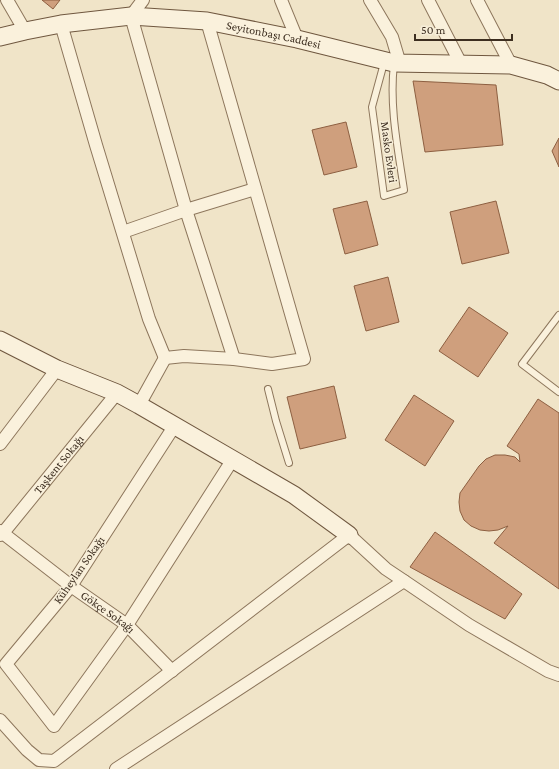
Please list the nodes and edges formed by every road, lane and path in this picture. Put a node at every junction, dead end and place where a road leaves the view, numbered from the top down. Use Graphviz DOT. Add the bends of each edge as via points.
graph roads {
  1 [pos="7,0"];
  2 [pos="143,0"];
  3 [pos="281,0"];
  4 [pos="370,0"];
  5 [pos="428,0"];
  6 [pos="476,0"];
  7 [pos="131,16"];
  8 [pos="207,21"];
  9 [pos="61,24"];
  10 [pos="25,31"];
  11 [pos="0,37"];
  12 [pos="297,39"];
  13 [pos="393,63"];
  14 [pos="461,64"];
  15 [pos="511,66"];
  16 [pos="556,78"];
  17 [pos="255,189"];
  18 [pos="186,210"];
  19 [pos="123,232"];
  20 [pos="559,315"];
  21 [pos="1,344"];
  22 [pos="165,358"];
  23 [pos="234,359"];
  24 [pos="57,368"];
  25 [pos="268,389"];
  26 [pos="559,392"];
  27 [pos="117,393"];
  28 [pos="139,405"];
  29 [pos="175,425"];
  30 [pos="0,444"];
  31 [pos="233,459"];
  32 [pos="289,463"];
  33 [pos="1,533"];
  34 [pos="349,535"];
  35 [pos="404,581"];
  36 [pos="71,586"];
  37 [pos="127,625"];
  38 [pos="172,671"];
  39 [pos="559,675"];
  40 [pos="0,720"];
  41 [pos="116,769"];
  1 -- 10 [label="street"];
  2 -- 7 [label="street"];
  3 -- 12 [label="street"];
  4 -- 13 [label="street" via="392,37"];
  5 -- 14 [label="street"];
  6 -- 15 [label="street"];
  7 -- 8 [label="street, Seyitonbaşı Caddesi"];
  7 -- 9 [label="street, Seyitonbaşı Caddesi"];
  7 -- 18 [label="street"];
  8 -- 12 [label="street, Seyitonbaşı Caddesi"];
  8 -- 17 [label="street"];
  9 -- 10 [label="street, Seyitonbaşı Caddesi"];
  9 -- 19 [label="street"];
  10 -- 11 [label="street, Seyitonbaşı Caddesi"];
  12 -- 13 [label="street, Seyitonbaşı Caddesi"];
  13 -- 13 [label="lane, Masko Evleri" via="372,107 384,196 404,190 392,101"];
  13 -- 14 [label="street, Seyitonbaşı Caddesi"];
  14 -- 15 [label="street, Seyitonbaşı Caddesi"];
  15 -- 16 [label="street, Seyitonbaşı Caddesi"];
  17 -- 18 [label="street"];
  17 -- 23 [label="street" via="304,359 272,364"];
  18 -- 19 [label="street"];
  18 -- 23 [label="street"];
  19 -- 22 [label="street" via="149,319"];
  20 -- 26 [label="lane" via="522,364"];
  21 -- 24 [label="street"];
  22 -- 23 [label="street" via="184,356"];
  22 -- 28 [label="street"];
  24 -- 27 [label="street"];
  24 -- 30 [label="street"];
  25 -- 32 [label="lane"];
  27 -- 28 [label="street"];
  27 -- 33 [label="street, Taşkent Sokağı"];
  28 -- 29 [label="street"];
  29 -- 31 [label="street"];
  29 -- 36 [label="street, Küheylan Sokağı"];
  31 -- 34 [label="street" via="294,495"];
  31 -- 37 [label="street"];
  33 -- 36 [label="street, Gökçe Sokağı"];
  34 -- 35 [label="street" via="386,569"];
  34 -- 38 [label="street"];
  35 -- 39 [label="street" via="469,626"];
  35 -- 41 [label="street"];
  36 -- 37 [label="street, Gökçe Sokağı"];
  36 -- 37 [label="street, Küheylan Sokağı" via="6,664 54,726"];
  37 -- 38 [label="street, Gökçe Sokağı"];
  38 -- 40 [label="street" via="54,761 39,760"];
}
